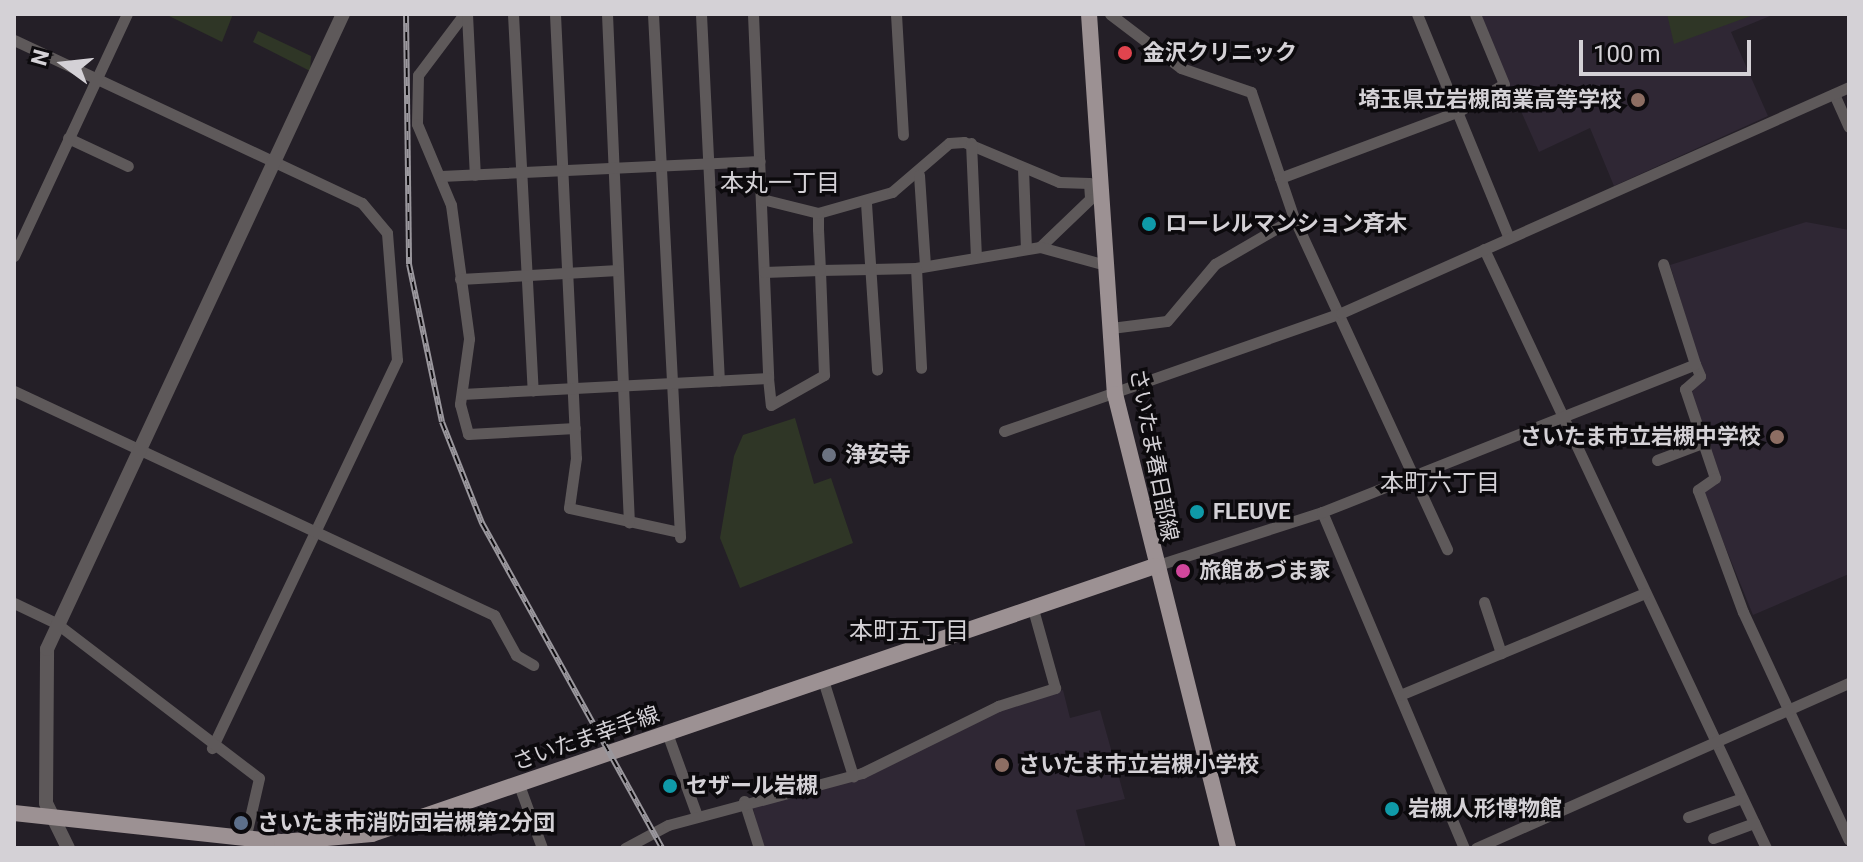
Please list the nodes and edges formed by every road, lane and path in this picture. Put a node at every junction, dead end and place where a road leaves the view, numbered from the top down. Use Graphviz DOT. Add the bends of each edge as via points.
graph roads {
  1 [pos="127,14"];
  2 [pos="343,14"];
  3 [pos="465,14"];
  4 [pos="513,14"];
  5 [pos="555,14"];
  6 [pos="607,14"];
  7 [pos="653,14"];
  8 [pos="701,14"];
  9 [pos="753,14"];
  10 [pos="896,14"];
  11 [pos="1089,14"];
  12 [pos="1110,14"];
  13 [pos="1417,14"];
  14 [pos="1475,14"];
  15 [pos="14,40"];
  16 [pos="96,78"];
  17 [pos="1849,87"];
  18 [pos="1834,94"];
  19 [pos="1459,111"];
  20 [pos="1849,127"];
  21 [pos="903,135"];
  22 [pos="68,138"];
  23 [pos="971,143"];
  24 [pos="274,159"];
  25 [pos="760,161"];
  26 [pos="709,164"];
  27 [pos="128,166"];
  28 [pos="662,167"];
  29 [pos="1023,168"];
  30 [pos="613,170"];
  31 [pos="562,172"];
  32 [pos="523,173"];
  33 [pos="475,175"];
  34 [pos="919,175"];
  35 [pos="441,176"];
  36 [pos="1280,178"];
  37 [pos="762,199"];
  38 [pos="866,203"];
  39 [pos="818,213"];
  40 [pos="1294,218"];
  41 [pos="1509,238"];
  42 [pos="1040,247"];
  43 [pos="1026,249"];
  44 [pos="1484,249"];
  45 [pos="14,256"];
  46 [pos="976,256"];
  47 [pos="1663,264"];
  48 [pos="1106,265"];
  49 [pos="920,267"];
  50 [pos="871,269"];
  51 [pos="618,270"];
  52 [pos="820,270"];
  53 [pos="764,272"];
  54 [pos="568,273"];
  55 [pos="527,276"];
  56 [pos="460,279"];
  57 [pos="1341,313"];
  58 [pos="1111,328"];
  59 [pos="1695,364"];
  60 [pos="921,368"];
  61 [pos="877,370"];
  62 [pos="768,378"];
  63 [pos="719,381"];
  64 [pos="673,383"];
  65 [pos="624,386"];
  66 [pos="573,388"];
  67 [pos="533,390"];
  68 [pos="14,391"];
  69 [pos="462,394"];
  70 [pos="1115,394"];
  71 [pos="1563,416"];
  72 [pos="575,428"];
  73 [pos="1004,431"];
  74 [pos="1702,443"];
  75 [pos="138,449"];
  76 [pos="1657,460"];
  77 [pos="1415,474"];
  78 [pos="1322,512"];
  79 [pos="629,523"];
  80 [pos="318,531"];
  81 [pos="1447,549"];
  82 [pos="1155,566"];
  83 [pos="1645,593"];
  84 [pos="1484,602"];
  85 [pos="14,603"];
  86 [pos="1033,609"];
  87 [pos="56,623"];
  88 [pos="1501,653"];
  89 [pos="533,665"];
  90 [pos="823,680"];
  91 [pos="1849,683"];
  92 [pos="1400,695"];
  93 [pos="1787,712"];
  94 [pos="667,733"];
  95 [pos="1716,743"];
  96 [pos="212,748"];
  97 [pos="853,776"];
  98 [pos="519,785"];
  99 [pos="1742,798"];
  100 [pos="744,801"];
  101 [pos="14,813"];
  102 [pos="697,816"];
  103 [pos="1688,817"];
  104 [pos="50,819"];
  105 [pos="1754,823"];
  106 [pos="1713,838"];
  107 [pos="245,839"];
  108 [pos="1849,840"];
  109 [pos="62,844"];
  110 [pos="542,848"];
  111 [pos="625,848"];
  112 [pos="759,848"];
  113 [pos="1228,848"];
  114 [pos="1464,848"];
  115 [pos="1476,848"];
  116 [pos="1766,848"];
  1 -- 16 [label="street"];
  2 -- 24 [label="street"];
  3 -- 33 [label="street"];
  3 -- 35 [label="street" via="418,75 417,124"];
  4 -- 32 [label="street"];
  5 -- 31 [label="street"];
  6 -- 30 [label="street"];
  7 -- 28 [label="street"];
  8 -- 26 [label="street"];
  9 -- 25 [label="street"];
  10 -- 21 [label="street"];
  11 -- 48 [label="main road, さいたま春日部線"];
  12 -- 36 [label="street" via="1181,68 1244,85"];
  13 -- 19 [label="street"];
  14 -- 19 [label="street" via="1504,84"];
  15 -- 16 [label="street"];
  16 -- 22 [label="street"];
  16 -- 24 [label="street"];
  17 -- 18 [label="street"];
  18 -- 20 [label="street"];
  18 -- 41 [label="street"];
  19 -- 36 [label="street"];
  19 -- 41 [label="street"];
  22 -- 27 [label="street"];
  22 -- 45 [label="street"];
  23 -- 29 [label="street"];
  23 -- 34 [label="street" via="949,143"];
  23 -- 46 [label="street"];
  24 -- 75 [label="street"];
  24 -- 80 [label="street" via="362,203 387,233 397,360"];
  25 -- 26 [label="street"];
  25 -- 37 [label="street"];
  26 -- 28 [label="street"];
  26 -- 63 [label="street"];
  28 -- 30 [label="street"];
  28 -- 64 [label="street"];
  29 -- 42 [label="street" via="1059,182 1089,183 1090,199"];
  29 -- 43 [label="street"];
  30 -- 31 [label="street"];
  30 -- 51 [label="street"];
  31 -- 32 [label="street"];
  31 -- 54 [label="street"];
  32 -- 33 [label="street"];
  32 -- 55 [label="street"];
  33 -- 35 [label="street"];
  34 -- 38 [label="street"];
  34 -- 49 [label="street"];
  35 -- 56 [label="street"];
  36 -- 40 [label="street"];
  37 -- 39 [label="street"];
  37 -- 53 [label="street"];
  38 -- 39 [label="street"];
  38 -- 50 [label="street"];
  39 -- 52 [label="street"];
  40 -- 57 [label="street"];
  40 -- 58 [label="street" via="1215,264 1167,321"];
  41 -- 44 [label="street"];
  42 -- 43 [label="street"];
  42 -- 48 [label="street"];
  43 -- 46 [label="street"];
  44 -- 57 [label="street"];
  44 -- 71 [label="street"];
  46 -- 49 [label="street"];
  47 -- 59 [label="street"];
  48 -- 58 [label="main road, さいたま春日部線"];
  49 -- 50 [label="street"];
  49 -- 60 [label="street"];
  50 -- 52 [label="street"];
  50 -- 61 [label="street"];
  51 -- 54 [label="street"];
  51 -- 65 [label="street"];
  52 -- 53 [label="street"];
  52 -- 62 [label="street" via="824,375 781,406 771,405"];
  53 -- 62 [label="street"];
  54 -- 55 [label="street"];
  54 -- 66 [label="street"];
  55 -- 56 [label="street"];
  55 -- 67 [label="street"];
  56 -- 69 [label="street" via="469,339"];
  57 -- 70 [label="street"];
  57 -- 77 [label="street"];
  58 -- 70 [label="main road, さいたま春日部線"];
  59 -- 71 [label="street"];
  59 -- 74 [label="street" via="1700,376 1685,389"];
  62 -- 63 [label="street"];
  63 -- 64 [label="street"];
  64 -- 65 [label="street"];
  64 -- 79 [label="street" via="680,534"];
  65 -- 66 [label="street"];
  65 -- 79 [label="street"];
  66 -- 67 [label="street"];
  66 -- 72 [label="street"];
  67 -- 69 [label="street"];
  68 -- 75 [label="street"];
  69 -- 72 [label="street" via="468,434"];
  70 -- 73 [label="street"];
  70 -- 82 [label="main road, さいたま春日部線"];
  71 -- 77 [label="street"];
  71 -- 83 [label="street"];
  72 -- 79 [label="street" via="569,508"];
  74 -- 76 [label="street"];
  74 -- 93 [label="street" via="1715,478 1698,490"];
  75 -- 80 [label="street"];
  75 -- 87 [label="street"];
  77 -- 78 [label="street"];
  77 -- 81 [label="street"];
  78 -- 82 [label="street"];
  78 -- 92 [label="street"];
  80 -- 89 [label="street" via="494,615 516,655"];
  80 -- 96 [label="street"];
  82 -- 86 [label="main road, さいたま幸手線"];
  82 -- 113 [label="main road, さいたま春日部線"];
  83 -- 88 [label="street"];
  83 -- 95 [label="street"];
  84 -- 88 [label="street"];
  85 -- 87 [label="street"];
  86 -- 90 [label="main road, さいたま幸手線"];
  86 -- 97 [label="street" via="1055,688 998,706"];
  87 -- 96 [label="street"];
  87 -- 104 [label="street" via="47,649"];
  88 -- 92 [label="street"];
  90 -- 94 [label="main road, さいたま幸手線"];
  90 -- 97 [label="street"];
  91 -- 93 [label="street"];
  92 -- 114 [label="street"];
  93 -- 95 [label="street"];
  93 -- 108 [label="street"];
  94 -- 98 [label="main road, さいたま幸手線"];
  94 -- 102 [label="street"];
  95 -- 99 [label="street"];
  95 -- 115 [label="street"];
  96 -- 107 [label="street" via="259,778"];
  97 -- 100 [label="street"];
  98 -- 107 [label="main road, さいたま幸手線" via="343,840"];
  98 -- 110 [label="street"];
  99 -- 103 [label="street"];
  99 -- 105 [label="street"];
  100 -- 102 [label="street"];
  100 -- 112 [label="street"];
  101 -- 104 [label="main road, さいたま幸手線"];
  102 -- 111 [label="street"];
  104 -- 107 [label="main road, さいたま幸手線" via="121,820"];
  104 -- 109 [label="street"];
  105 -- 106 [label="street"];
  105 -- 116 [label="street"];
}
